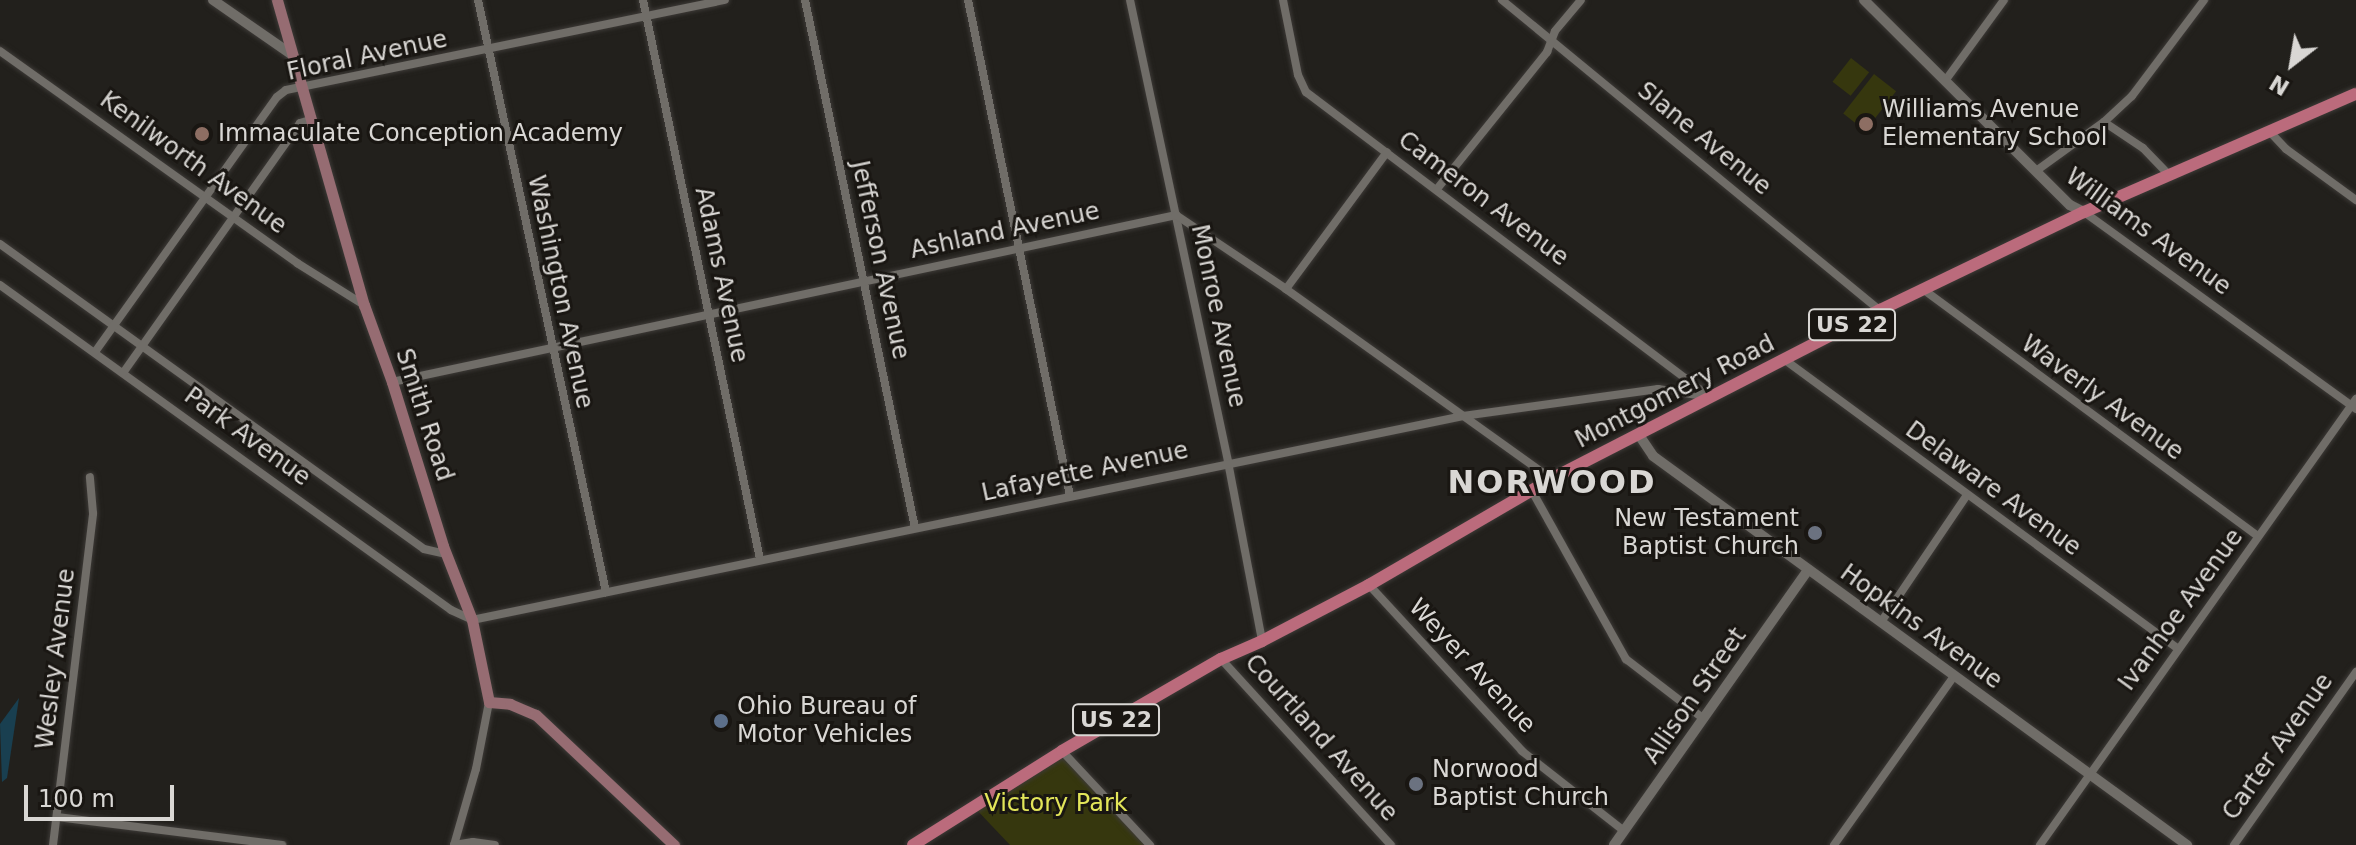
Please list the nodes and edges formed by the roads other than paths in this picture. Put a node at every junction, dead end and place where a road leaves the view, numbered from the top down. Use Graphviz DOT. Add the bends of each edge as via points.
graph roads {
  1 [pos="213,0"];
  2 [pos="277,0"];
  3 [pos="478,0"];
  4 [pos="643,0"];
  5 [pos="725,0"];
  6 [pos="805,0"];
  7 [pos="968,0"];
  8 [pos="1130,0"];
  9 [pos="1283,0"];
  10 [pos="1502,0"];
  11 [pos="1581,0"];
  12 [pos="1864,0"];
  13 [pos="2004,0"];
  14 [pos="2204,0"];
  15 [pos="646,15"];
  16 [pos="1552,42"];
  17 [pos="0,51"];
  18 [pos="489,51"];
  19 [pos="291,54"];
  20 [pos="1945,81"];
  21 [pos="300,87"];
  22 [pos="2356,94"];
  23 [pos="310,120"];
  24 [pos="2104,122"];
  25 [pos="2271,133"];
  26 [pos="1387,152"];
  27 [pos="2036,171"];
  28 [pos="2169,175"];
  29 [pos="1437,189"];
  30 [pos="207,197"];
  31 [pos="2356,200"];
  32 [pos="2084,212"];
  33 [pos="1176,215"];
  34 [pos="233,216"];
  35 [pos="0,244"];
  36 [pos="1020,250"];
  37 [pos="864,281"];
  38 [pos="0,285"];
  39 [pos="1286,289"];
  40 [pos="1924,290"];
  41 [pos="364,305"];
  42 [pos="1880,310"];
  43 [pos="710,314"];
  44 [pos="115,325"];
  45 [pos="143,345"];
  46 [pos="553,347"];
  47 [pos="95,352"];
  48 [pos="1785,360"];
  49 [pos="123,373"];
  50 [pos="392,382"];
  51 [pos="1711,398"];
  52 [pos="2354,405"];
  53 [pos="1463,416"];
  54 [pos="1639,435"];
  55 [pos="1228,462"];
  56 [pos="90,477"];
  57 [pos="1551,479"];
  58 [pos="1532,491"];
  59 [pos="1967,495"];
  60 [pos="1070,496"];
  61 [pos="915,528"];
  62 [pos="2258,536"];
  63 [pos="446,554"];
  64 [pos="760,559"];
  65 [pos="1808,570"];
  66 [pos="1369,585"];
  67 [pos="606,592"];
  68 [pos="472,620"];
  69 [pos="1881,622"];
  70 [pos="1262,641"];
  71 [pos="2177,648"];
  72 [pos="1221,659"];
  73 [pos="2356,672"];
  74 [pos="1954,676"];
  75 [pos="489,702"];
  76 [pos="1704,719"];
  77 [pos="1062,751"];
  78 [pos="2090,773"];
  79 [pos="57,817"];
  80 [pos="1624,831"];
  81 [pos="53,845"];
  82 [pos="282,845"];
  83 [pos="454,845"];
  84 [pos="495,845"];
  85 [pos="674,845"];
  86 [pos="913,845"];
  87 [pos="1150,845"];
  88 [pos="1391,845"];
  89 [pos="1614,845"];
  90 [pos="1834,845"];
  91 [pos="2040,845"];
  92 [pos="2187,845"];
  93 [pos="2234,845"];
  1 -- 19 [label="street"];
  2 -- 19 [label="main road, Smith Road"];
  3 -- 18 [label="street, Washington Avenue"];
  4 -- 15 [label="street, Adams Avenue"];
  5 -- 15 [label="street, Floral Avenue"];
  6 -- 37 [label="street, Jefferson Avenue"];
  7 -- 36 [label="street"];
  8 -- 33 [label="street, Monroe Avenue"];
  9 -- 26 [label="street, Cameron Avenue" via="1301,84"];
  10 -- 16 [label="street, Slane Avenue"];
  11 -- 16 [label="street"];
  12 -- 20 [label="street, Williams Avenue"];
  13 -- 20 [label="street"];
  14 -- 24 [label="street" via="2132,96"];
  15 -- 18 [label="street, Floral Avenue"];
  15 -- 43 [label="street, Adams Avenue"];
  16 -- 29 [label="street"];
  16 -- 42 [label="street, Slane Avenue"];
  17 -- 30 [label="street, Kenilworth Avenue"];
  18 -- 21 [label="street, Floral Avenue"];
  18 -- 46 [label="street, Washington Avenue"];
  19 -- 21 [label="main road, Smith Road"];
  20 -- 27 [label="street, Williams Avenue"];
  21 -- 23 [label="main road, Smith Road"];
  21 -- 30 [label="street, Floral Avenue" via="277,97"];
  22 -- 25 [label="main road, Montgomery Road / US 22"];
  23 -- 34 [label="street" via="300,123"];
  23 -- 41 [label="main road, Smith Road"];
  24 -- 27 [label="street"];
  24 -- 28 [label="street" via="2143,148"];
  25 -- 28 [label="main road, Montgomery Road / US 22"];
  25 -- 31 [label="street"];
  26 -- 29 [label="street, Cameron Avenue"];
  26 -- 39 [label="street"];
  27 -- 32 [label="street, Williams Avenue"];
  28 -- 32 [label="main road, Montgomery Road / US 22"];
  29 -- 51 [label="street, Cameron Avenue"];
  30 -- 34 [label="street, Kenilworth Avenue"];
  30 -- 44 [label="street, Floral Avenue"];
  32 -- 40 [label="main road, Montgomery Road / US 22"];
  32 -- 52 [label="street, Williams Avenue"];
  33 -- 36 [label="street, Ashland Avenue"];
  33 -- 39 [label="street"];
  33 -- 55 [label="street, Monroe Avenue"];
  34 -- 41 [label="street, Kenilworth Avenue"];
  34 -- 45 [label="street"];
  35 -- 44 [label="street, Park Avenue"];
  36 -- 37 [label="street, Ashland Avenue"];
  36 -- 60 [label="street"];
  37 -- 43 [label="street, Ashland Avenue"];
  37 -- 61 [label="street, Jefferson Avenue"];
  38 -- 47 [label="street, Park Avenue"];
  39 -- 53 [label="street"];
  40 -- 42 [label="main road, Montgomery Road / US 22"];
  40 -- 62 [label="street, Waverly Avenue"];
  41 -- 50 [label="main road, Smith Road"];
  42 -- 48 [label="main road, Montgomery Road / US 22"];
  43 -- 46 [label="street, Ashland Avenue"];
  43 -- 64 [label="street, Adams Avenue"];
  44 -- 45 [label="street, Park Avenue"];
  44 -- 47 [label="street, Floral Avenue"];
  45 -- 49 [label="street"];
  45 -- 63 [label="street, Park Avenue" via="424,549"];
  46 -- 50 [label="street, Ashland Avenue"];
  46 -- 67 [label="street, Washington Avenue"];
  47 -- 49 [label="street, Park Avenue"];
  48 -- 51 [label="main road, Montgomery Road / US 22"];
  48 -- 59 [label="street, Delaware Avenue"];
  49 -- 68 [label="street, Park Avenue"];
  50 -- 63 [label="main road, Smith Road"];
  51 -- 53 [label="street, Lafayette Avenue" via="1658,389"];
  51 -- 54 [label="main road, Montgomery Road / US 22"];
  52 -- 62 [label="street, Ivanhoe Avenue"];
  53 -- 55 [label="street, Lafayette Avenue"];
  53 -- 57 [label="street"];
  54 -- 57 [label="main road, Montgomery Road / US 22"];
  54 -- 65 [label="street, Hopkins Avenue" via="1653,456"];
  55 -- 60 [label="street, Lafayette Avenue"];
  55 -- 70 [label="street, Monroe Avenue"];
  56 -- 79 [label="street, Wesley Avenue" via="93,513"];
  57 -- 58 [label="main road, Montgomery Road / US 22"];
  58 -- 66 [label="main road, Montgomery Road / US 22"];
  58 -- 76 [label="street" via="1626,659"];
  59 -- 69 [label="street"];
  59 -- 71 [label="street, Delaware Avenue"];
  60 -- 61 [label="street, Lafayette Avenue"];
  61 -- 64 [label="street, Lafayette Avenue"];
  62 -- 71 [label="street, Ivanhoe Avenue"];
  63 -- 68 [label="main road, Smith Road"];
  64 -- 67 [label="street, Lafayette Avenue"];
  65 -- 69 [label="street, Hopkins Avenue"];
  65 -- 76 [label="street, Allison Street"];
  66 -- 70 [label="main road, Montgomery Road / US 22"];
  66 -- 80 [label="street, Weyer Avenue" via="1522,751"];
  67 -- 68 [label="street, Lafayette Avenue"];
  68 -- 75 [label="main road, Smith Road"];
  69 -- 74 [label="street, Hopkins Avenue"];
  70 -- 72 [label="main road, Montgomery Road / US 22"];
  71 -- 78 [label="street, Ivanhoe Avenue"];
  72 -- 77 [label="main road, Montgomery Road / US 22"];
  72 -- 88 [label="street, Courtland Avenue"];
  73 -- 93 [label="street, Carter Avenue"];
  74 -- 78 [label="street, Hopkins Avenue"];
  74 -- 90 [label="street"];
  75 -- 83 [label="street, Smith Road"];
  75 -- 85 [label="main road" via="536,715"];
  76 -- 80 [label="street, Allison Street"];
  77 -- 86 [label="main road, Montgomery Road / US 22"];
  77 -- 87 [label="street"];
  78 -- 91 [label="street, Ivanhoe Avenue"];
  78 -- 92 [label="street, Hopkins Avenue"];
  79 -- 81 [label="street, Wesley Avenue"];
  79 -- 82 [label="street"];
  80 -- 89 [label="street, Allison Street"];
  83 -- 84 [label="street"];
}
